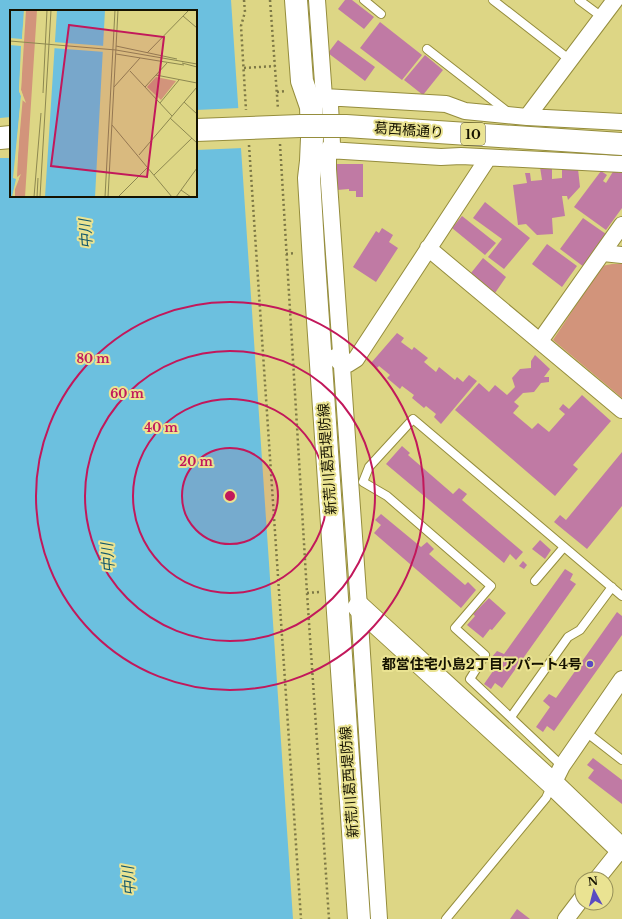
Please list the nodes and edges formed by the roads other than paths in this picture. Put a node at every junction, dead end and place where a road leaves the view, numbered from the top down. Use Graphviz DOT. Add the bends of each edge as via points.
graph roads {
  1 [pos="296,0"];
  2 [pos="317,0"];
  3 [pos="364,0"];
  4 [pos="493,0"];
  5 [pos="578,0"];
  6 [pos="615,0"];
  7 [pos="381,14"];
  8 [pos="602,17"];
  9 [pos="427,49"];
  10 [pos="570,60"];
  11 [pos="324,97"];
  12 [pos="465,111"];
  13 [pos="520,116"];
  14 [pos="622,122"];
  15 [pos="197,130"];
  16 [pos="10,137"];
  17 [pos="0,138"];
  18 [pos="622,144"];
  19 [pos="328,150"];
  20 [pos="461,156"];
  21 [pos="488,158"];
  22 [pos="622,164"];
  23 [pos="622,225"];
  24 [pos="428,248"];
  25 [pos="603,253"];
  26 [pos="622,255"];
  27 [pos="319,333"];
  28 [pos="540,342"];
  29 [pos="342,364"];
  30 [pos="622,410"];
  31 [pos="356,482"];
  32 [pos="564,547"];
  33 [pos="535,581"];
  34 [pos="612,587"];
  35 [pos="622,596"];
  36 [pos="358,607"];
  37 [pos="622,679"];
  38 [pos="511,717"];
  39 [pos="586,732"];
  40 [pos="622,760"];
  41 [pos="558,775"];
  42 [pos="622,849"];
  43 [pos="604,871"];
  44 [pos="574,908"];
  45 [pos="359,919"];
  46 [pos="378,919"];
  47 [pos="446,919"];
  48 [pos="566,919"];
  1 -- 27 [label="main road, 新荒川葛西堤防線" via="302,81 311,107 309,178"];
  2 -- 11 [label="street"];
  3 -- 7 [label="lane"];
  4 -- 10 [label="lane"];
  5 -- 8 [label="lane"];
  6 -- 8 [label="street"];
  8 -- 10 [label="street"];
  9 -- 13 [label="lane"];
  10 -- 13 [label="street"];
  11 -- 12 [label="street" via="446,104"];
  11 -- 19 [label="street" via="330,106 332,144"];
  12 -- 13 [label="street"];
  12 -- 20 [label="street"];
  13 -- 14 [label="street"];
  15 -- 18 [label="main road, 葛西橋通り / 10, bridge" via="346,126"];
  16 -- 17 [label="main road"];
  19 -- 20 [label="street" via="441,158"];
  19 -- 29 [label="street"];
  20 -- 21 [label="street"];
  21 -- 22 [label="street"];
  21 -- 24 [label="street"];
  23 -- 25 [label="street"];
  24 -- 28 [label="street"];
  24 -- 29 [label="street" via="356,359 348,364"];
  25 -- 26 [label="street"];
  25 -- 28 [label="street"];
  27 -- 29 [label="street"];
  27 -- 45 [label="main road, 新荒川葛西堤防線"];
  28 -- 30 [label="street"];
  29 -- 31 [label="street"];
  31 -- 32 [label="lane" via="413,419"];
  31 -- 36 [label="street"];
  31 -- 38 [label="lane" via="387,496 491,586 456,628 484,655 470,678"];
  32 -- 33 [label="lane"];
  32 -- 34 [label="lane"];
  34 -- 35 [label="lane"];
  34 -- 38 [label="lane" via="580,630 568,637"];
  36 -- 41 [label="main road"];
  36 -- 46 [label="street"];
  37 -- 39 [label="street"];
  38 -- 41 [label="lane"];
  39 -- 40 [label="lane"];
  39 -- 41 [label="street"];
  41 -- 42 [label="main road"];
  41 -- 47 [label="lane" via="546,798"];
  42 -- 43 [label="street"];
  44 -- 48 [label="street"];
}
